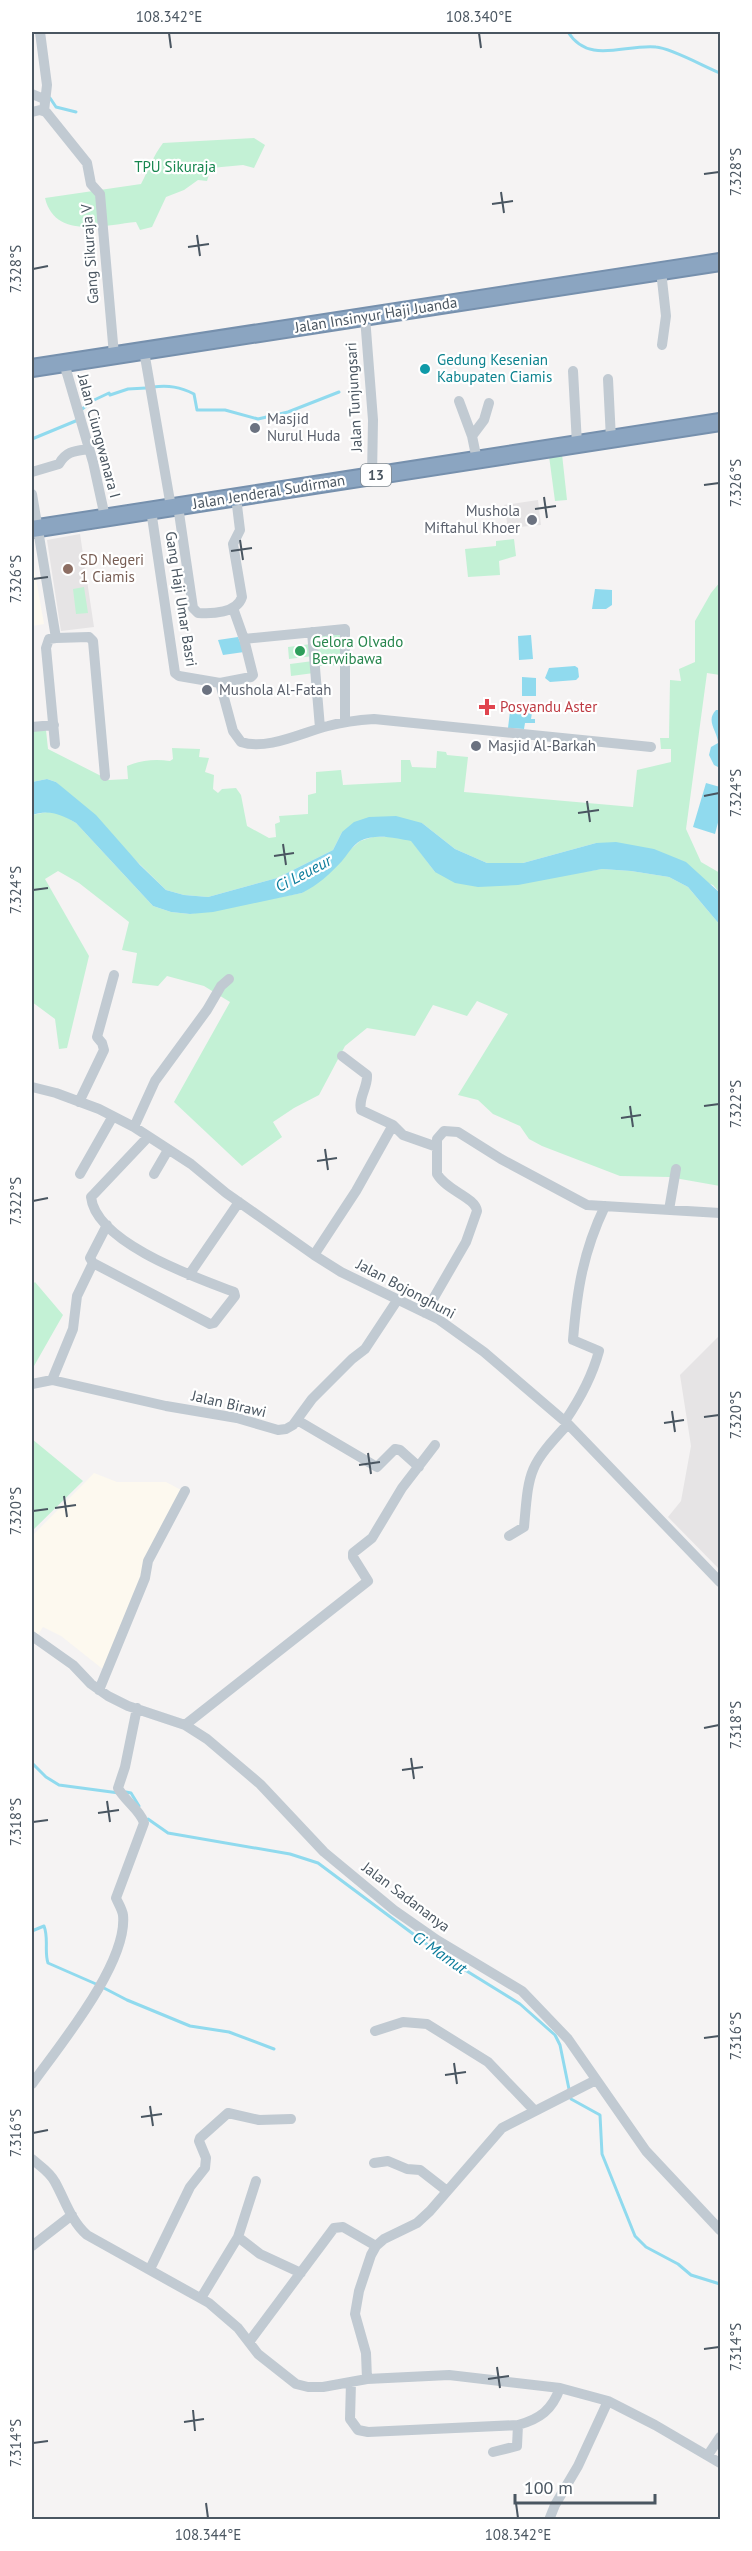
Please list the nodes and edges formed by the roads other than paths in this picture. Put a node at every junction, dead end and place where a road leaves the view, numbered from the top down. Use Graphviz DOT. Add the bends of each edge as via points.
graph roads {
  1 [pos="40,32"];
  2 [pos="32,94"];
  3 [pos="44,97"];
  4 [pos="44,111"];
  5 [pos="32,112"];
  6 [pos="720,262"];
  7 [pos="661,271"];
  8 [pos="365,317"];
  9 [pos="662,345"];
  10 [pos="144,351"];
  11 [pos="114,355"];
  12 [pos="64,363"];
  13 [pos="32,368"];
  14 [pos="573,371"];
  15 [pos="608,378"];
  16 [pos="459,401"];
  17 [pos="489,403"];
  18 [pos="720,422"];
  19 [pos="472,436"];
  20 [pos="611,439"];
  21 [pos="577,444"];
  22 [pos="89,449"];
  23 [pos="477,460"];
  24 [pos="32,472"];
  25 [pos="372,476"];
  26 [pos="32,494"];
  27 [pos="236,497"];
  28 [pos="175,507"];
  29 [pos="151,510"];
  30 [pos="105,517"];
  31 [pos="34,528"];
  32 [pos="233,608"];
  33 [pos="312,632"];
  34 [pos="56,638"];
  35 [pos="244,639"];
  36 [pos="220,683"];
  37 [pos="345,722"];
  38 [pos="54,724"];
  39 [pos="32,727"];
  40 [pos="320,728"];
  41 [pos="55,744"];
  42 [pos="651,747"];
  43 [pos="105,776"];
  44 [pos="114,975"];
  45 [pos="229,979"];
  46 [pos="342,1056"];
  47 [pos="32,1087"];
  48 [pos="79,1102"];
  49 [pos="113,1116"];
  50 [pos="393,1125"];
  51 [pos="134,1126"];
  52 [pos="148,1137"];
  53 [pos="436,1147"];
  54 [pos="168,1150"];
  55 [pos="676,1169"];
  56 [pos="80,1174"];
  57 [pos="154,1174"];
  58 [pos="239,1202"];
  59 [pos="605,1206"];
  60 [pos="669,1210"];
  61 [pos="720,1213"];
  62 [pos="107,1225"];
  63 [pos="314,1256"];
  64 [pos="93,1263"];
  65 [pos="189,1275"];
  66 [pos="398,1299"];
  67 [pos="424,1313"];
  68 [pos="52,1380"];
  69 [pos="32,1384"];
  70 [pos="297,1420"];
  71 [pos="566,1423"];
  72 [pos="435,1445"];
  73 [pos="419,1467"];
  74 [pos="185,1491"];
  75 [pos="509,1536"];
  76 [pos="720,1582"];
  77 [pos="32,1636"];
  78 [pos="99,1690"];
  79 [pos="137,1708"];
  80 [pos="185,1725"];
  81 [pos="375,2031"];
  82 [pos="596,2080"];
  83 [pos="32,2083"];
  84 [pos="534,2110"];
  85 [pos="291,2119"];
  86 [pos="32,2159"];
  87 [pos="374,2163"];
  88 [pos="256,2181"];
  89 [pos="447,2191"];
  90 [pos="72,2215"];
  91 [pos="720,2230"];
  92 [pos="238,2237"];
  93 [pos="32,2246"];
  94 [pos="376,2246"];
  95 [pos="150,2269"];
  96 [pos="301,2273"];
  97 [pos="201,2298"];
  98 [pos="249,2342"];
  99 [pos="367,2379"];
  100 [pos="351,2382"];
  101 [pos="560,2388"];
  102 [pos="609,2401"];
  103 [pos="518,2425"];
  104 [pos="720,2437"];
  105 [pos="493,2452"];
  106 [pos="708,2455"];
  107 [pos="720,2463"];
  108 [pos="549,2520"];
  1 -- 3 [label="street" via="47,86"];
  2 -- 3 [label="street"];
  3 -- 4 [label="street"];
  4 -- 5 [label="street"];
  4 -- 11 [label="street, Gang Sikuraja V" via="87,163 91,184 100,194"];
  6 -- 7 [label="highway, Jalan Insinyur Haji Juanda"];
  7 -- 8 [label="highway, Jalan Insinyur Haji Juanda"];
  7 -- 9 [label="street" via="666,316"];
  8 -- 10 [label="highway, Jalan Insinyur Haji Juanda"];
  8 -- 25 [label="street, Jalan Tunjungsari" via="373,420"];
  10 -- 11 [label="highway, Jalan Insinyur Haji Juanda"];
  10 -- 28 [label="street"];
  11 -- 12 [label="highway, Jalan Insinyur Haji Juanda"];
  12 -- 13 [label="highway, Jalan Insinyur Haji Juanda"];
  12 -- 22 [label="street, Jalan Ciungwanara I"];
  14 -- 21 [label="street"];
  15 -- 20 [label="street"];
  16 -- 19 [label="street"];
  17 -- 19 [label="street" via="484,420"];
  18 -- 20 [label="highway, Jalan Jenderal Sudirman / 13"];
  19 -- 23 [label="street"];
  20 -- 21 [label="highway, Jalan Jenderal Sudirman / 13"];
  21 -- 23 [label="highway, Jalan Jenderal Sudirman / 13"];
  22 -- 24 [label="street" via="64,455 59,464"];
  22 -- 30 [label="street, Jalan Ciungwanara I"];
  23 -- 25 [label="highway, Jalan Jenderal Sudirman / 13"];
  25 -- 27 [label="highway, Jalan Jenderal Sudirman / 13"];
  26 -- 31 [label="street"];
  27 -- 28 [label="highway, Jalan Jenderal Sudirman / 13"];
  27 -- 32 [label="street" via="240,530 233,544 242,597"];
  28 -- 29 [label="highway, Jalan Jenderal Sudirman / 13"];
  28 -- 32 [label="street" via="195,611 202,614"];
  29 -- 30 [label="highway, Jalan Jenderal Sudirman / 13"];
  29 -- 36 [label="street, Gang Haji Umar Basri" via="175,673"];
  30 -- 31 [label="highway, Jalan Jenderal Sudirman / 13"];
  31 -- 34 [label="street"];
  32 -- 35 [label="street"];
  33 -- 35 [label="street"];
  33 -- 37 [label="street" via="345,629"];
  33 -- 40 [label="street"];
  34 -- 38 [label="street" via="50,639 46,648"];
  34 -- 43 [label="street" via="89,637 93,641"];
  35 -- 36 [label="street" via="253,675"];
  36 -- 40 [label="street" via="233,731 241,742 297,738"];
  37 -- 40 [label="street"];
  37 -- 42 [label="street" via="396,720"];
  38 -- 39 [label="street"];
  38 -- 41 [label="street"];
  44 -- 48 [label="street" via="97,1037 104,1050"];
  45 -- 51 [label="street" via="155,1081"];
  46 -- 50 [label="street" via="367,1075 361,1110"];
  47 -- 48 [label="street, Jalan Bojonghuni"];
  48 -- 49 [label="street, Jalan Bojonghuni"];
  49 -- 51 [label="street, Jalan Bojonghuni"];
  49 -- 56 [label="street"];
  50 -- 53 [label="street" via="403,1135"];
  50 -- 63 [label="street"];
  51 -- 52 [label="street, Jalan Bojonghuni"];
  52 -- 54 [label="street, Jalan Bojonghuni"];
  52 -- 62 [label="street" via="91,1197"];
  53 -- 59 [label="street" via="444,1131 458,1132 586,1205"];
  53 -- 67 [label="street" via="437,1174 453,1191 472,1200 477,1211 466,1242"];
  54 -- 57 [label="street"];
  54 -- 58 [label="street, Jalan Bojonghuni"];
  55 -- 60 [label="street"];
  58 -- 63 [label="street, Jalan Bojonghuni"];
  58 -- 65 [label="street"];
  59 -- 60 [label="street"];
  59 -- 71 [label="street" via="583,1262 573,1340 599,1351"];
  60 -- 61 [label="street"];
  62 -- 64 [label="street" via="90,1258"];
  62 -- 65 [label="street" via="143,1253"];
  63 -- 66 [label="street, Jalan Bojonghuni"];
  64 -- 65 [label="street" via="214,1323 235,1296 234,1292"];
  64 -- 68 [label="street" via="77,1296 73,1329"];
  66 -- 67 [label="street, Jalan Bojonghuni"];
  66 -- 70 [label="street" via="365,1349 312,1399"];
  67 -- 71 [label="street, Jalan Bojonghuni" via="503,1367"];
  68 -- 69 [label="street, Jalan Birawi"];
  68 -- 70 [label="street, Jalan Birawi" via="278,1430"];
  70 -- 73 [label="street" via="377,1467 395,1449"];
  71 -- 75 [label="street" via="532,1469 524,1529"];
  71 -- 76 [label="street, Jalan Bojonghuni"];
  72 -- 73 [label="street"];
  73 -- 80 [label="street" via="372,1538 353,1553 368,1581"];
  74 -- 78 [label="street" via="148,1561 145,1578"];
  77 -- 78 [label="street, Jalan Sadananya" via="73,1665"];
  78 -- 79 [label="street, Jalan Sadananya"];
  79 -- 80 [label="street, Jalan Sadananya"];
  79 -- 83 [label="street" via="121,1793 144,1823 117,1896 123,1916 121,1936 101,1987"];
  80 -- 82 [label="street, Jalan Sadananya" via="260,1784 324,1852 394,1910 522,1991 568,2040"];
  81 -- 84 [label="street" via="403,2022 427,2024 488,2062"];
  82 -- 84 [label="street"];
  82 -- 91 [label="street, Jalan Sadananya" via="646,2151"];
  84 -- 89 [label="street" via="502,2127"];
  85 -- 95 [label="street" via="259,2120 228,2113 200,2138 205,2168 190,2187"];
  86 -- 90 [label="street" via="54,2181"];
  87 -- 89 [label="street" via="388,2161 420,2170"];
  88 -- 92 [label="street"];
  89 -- 94 [label="street" via="417,2223"];
  90 -- 93 [label="street"];
  90 -- 95 [label="street" via="79,2229"];
  92 -- 96 [label="street" via="260,2254"];
  92 -- 97 [label="street"];
  94 -- 96 [label="street" via="337,2227"];
  94 -- 99 [label="street" via="355,2314 366,2353"];
  95 -- 97 [label="street"];
  96 -- 98 [label="street"];
  97 -- 98 [label="street" via="230,2320"];
  98 -- 100 [label="street" via="272,2367 296,2384 323,2387"];
  99 -- 100 [label="street"];
  99 -- 101 [label="street" via="449,2375"];
  100 -- 103 [label="street" via="350,2419 358,2430"];
  101 -- 102 [label="street"];
  101 -- 103 [label="street" via="551,2408 537,2419"];
  102 -- 106 [label="street"];
  102 -- 108 [label="street"];
  103 -- 105 [label="street" via="517,2446"];
  104 -- 106 [label="street"];
  106 -- 107 [label="street"];
}
